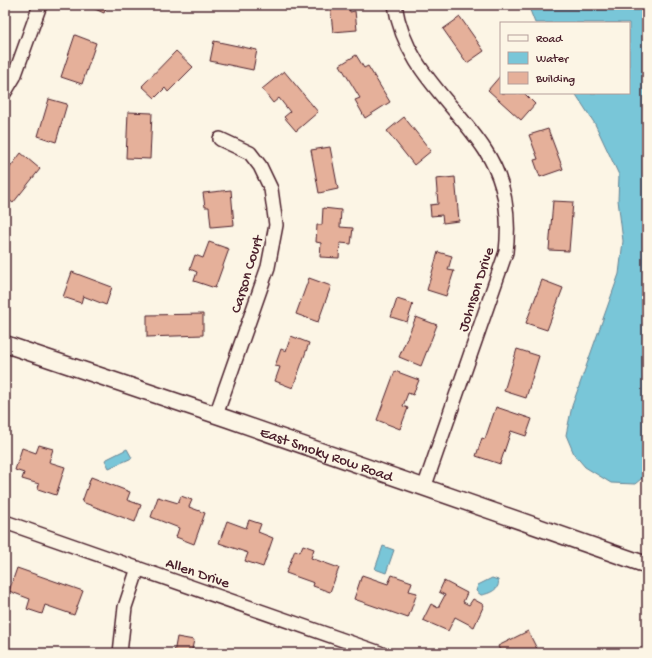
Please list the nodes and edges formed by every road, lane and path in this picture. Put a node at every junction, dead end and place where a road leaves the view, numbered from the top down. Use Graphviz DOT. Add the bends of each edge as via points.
graph roads {
  1 [pos="40,5"];
  2 [pos="395,5"];
  3 [pos="5,92"];
  4 [pos="220,139"];
  5 [pos="5,344"];
  6 [pos="216,415"];
  7 [pos="424,488"];
  8 [pos="5,522"];
  9 [pos="647,565"];
  10 [pos="138,568"];
  11 [pos="120,653"];
  12 [pos="380,653"];
  1 -- 3 [label="street" via="14,77"];
  2 -- 7 [label="street, Johnson Drive" via="403,37 418,66 486,151 498,175 505,201 508,228 506,252"];
  4 -- 6 [label="street, Carson Court" via="250,153 260,166 271,189 276,225 268,267"];
  5 -- 6 [label="street, East Smoky Row Road"];
  6 -- 7 [label="street, East Smoky Row Road"];
  7 -- 9 [label="street, East Smoky Row Road"];
  8 -- 10 [label="street, Allen Drive"];
  10 -- 11 [label="street" via="125,607"];
  10 -- 12 [label="street, Allen Drive"];
}
